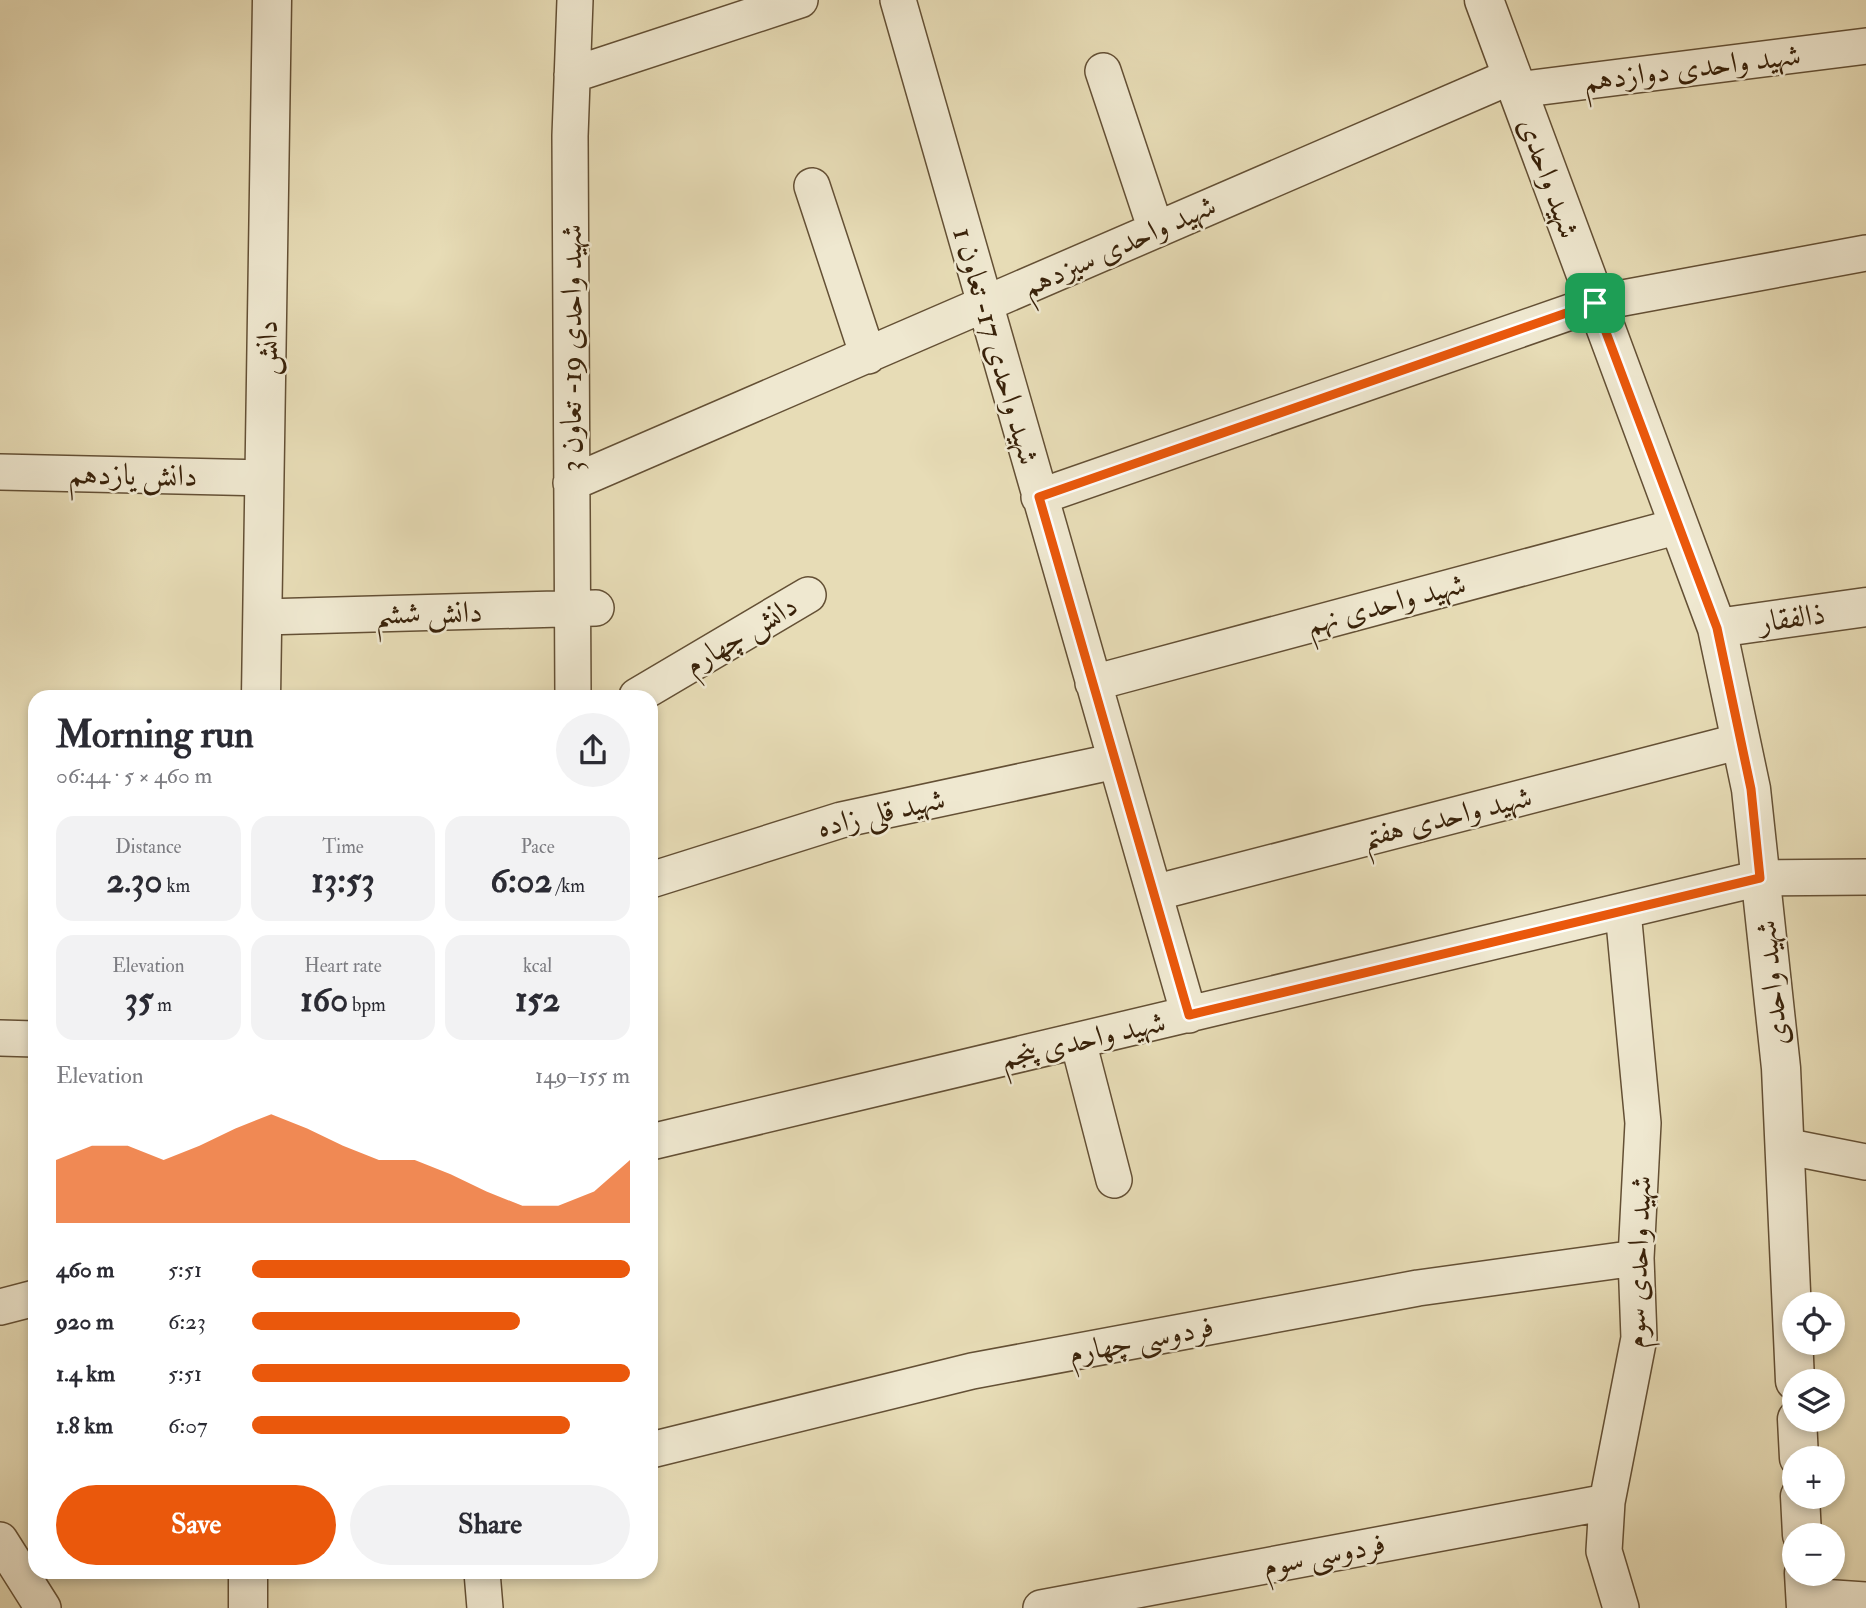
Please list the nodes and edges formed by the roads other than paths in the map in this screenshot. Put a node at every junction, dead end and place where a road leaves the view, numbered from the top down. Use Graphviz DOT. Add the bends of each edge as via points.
graph roads {
  1 [pos="272,0"];
  2 [pos="575,0"];
  3 [pos="800,0"];
  4 [pos="898,0"];
  5 [pos="1484,0"];
  6 [pos="1866,46"];
  7 [pos="1103,71"];
  8 [pos="572,75"];
  9 [pos="1514,83"];
  10 [pos="812,186"];
  11 [pos="1156,230"];
  12 [pos="1866,253"];
  13 [pos="1595,303"];
  14 [pos="984,305"];
  15 [pos="868,356"];
  16 [pos="0,472"];
  17 [pos="265,478"];
  18 [pos="571,483"];
  19 [pos="1039,497"];
  20 [pos="1679,526"];
  21 [pos="808,595"];
  22 [pos="1866,607"];
  23 [pos="584,609"];
  24 [pos="263,617"];
  25 [pos="1717,628"];
  26 [pos="1093,683"];
  27 [pos="261,690"];
  28 [pos="574,690"];
  29 [pos="647,690"];
  30 [pos="1741,741"];
  31 [pos="1116,761"];
  32 [pos="1866,877"];
  33 [pos="658,878"];
  34 [pos="1760,878"];
  35 [pos="1154,893"];
  36 [pos="1623,911"];
  37 [pos="1189,1015"];
  38 [pos="0,1038"];
  39 [pos="28,1039"];
  40 [pos="1078,1041"];
  41 [pos="658,1140"];
  42 [pos="1784,1146"];
  43 [pos="1866,1162"];
  44 [pos="1114,1180"];
  45 [pos="1636,1258"];
  46 [pos="28,1300"];
  47 [pos="0,1307"];
  48 [pos="1794,1369"];
  49 [pos="658,1448"];
  50 [pos="1607,1502"];
  51 [pos="0,1540"];
  52 [pos="248,1579"];
  53 [pos="483,1579"];
  54 [pos="1805,1593"];
  55 [pos="1866,1600"];
  56 [pos="43,1608"];
  57 [pos="248,1608"];
  58 [pos="485,1608"];
  59 [pos="1041,1608"];
  60 [pos="1621,1608"];
  1 -- 17 [label="street, دانش"];
  2 -- 8 [label="street, شهید واحدی 19- تعاون 3"];
  3 -- 8 [label="street"];
  4 -- 14 [label="street, شهید واحدی 17- تعاون 1"];
  5 -- 9 [label="street, شهید واحدی"];
  6 -- 9 [label="street, شهید واحدی دوازدهم"];
  7 -- 11 [label="street"];
  8 -- 18 [label="street, شهید واحدی 19- تعاون 3"];
  9 -- 11 [label="street, شهید واحدی سیزدهم"];
  9 -- 13 [label="street, شهید واحدی"];
  10 -- 15 [label="street"];
  11 -- 14 [label="street, شهید واحدی سیزدهم"];
  12 -- 13 [label="street"];
  13 -- 19 [label="street"];
  13 -- 20 [label="street, شهید واحدی"];
  14 -- 15 [label="street, شهید واحدی سیزدهم"];
  14 -- 19 [label="street, شهید واحدی 17- تعاون 1"];
  15 -- 18 [label="street, شهید واحدی سیزدهم"];
  16 -- 17 [label="street, دانش یازدهم"];
  17 -- 24 [label="street, دانش"];
  18 -- 23 [label="street, شهید واحدی 19- تعاون 3"];
  19 -- 26 [label="street, شهید واحدی 17- تعاون 1"];
  20 -- 25 [label="street, شهید واحدی"];
  20 -- 26 [label="street, شهید واحدی نهم"];
  21 -- 29 [label="street, دانش چهارم"];
  22 -- 25 [label="street, ذالفقار"];
  23 -- 24 [label="street, دانش ششم"];
  23 -- 28 [label="street, شهید واحدی 19- تعاون 3"];
  24 -- 27 [label="street, دانش"];
  25 -- 30 [label="street, شهید واحدی"];
  26 -- 31 [label="street, شهید واحدی 17- تعاون 1"];
  30 -- 34 [label="street, شهید واحدی"];
  30 -- 35 [label="street, شهید واحدی هفتم"];
  31 -- 33 [label="street, شهید قلی زاده" via="841,820"];
  31 -- 35 [label="street, شهید واحدی 17- تعاون 1"];
  32 -- 34 [label="street, شهید واحدی پنجم"];
  34 -- 36 [label="street, شهید واحدی پنجم"];
  34 -- 42 [label="street, شهید واحدی" via="1781,1068"];
  35 -- 37 [label="street, شهید واحدی 17- تعاون 1"];
  36 -- 37 [label="street, شهید واحدی پنجم"];
  36 -- 45 [label="street, شهید واحدی سوم" via="1643,1123"];
  37 -- 40 [label="street, شهید واحدی پنجم"];
  38 -- 39 [label="street"];
  40 -- 41 [label="street, شهید واحدی پنجم"];
  40 -- 44 [label="street"];
  42 -- 43 [label="street"];
  42 -- 48 [label="street, شهید واحدی"];
  45 -- 49 [label="street, فردوسی چهارم" via="1418,1288 972,1371"];
  45 -- 50 [label="street, شهید واحدی سوم" via="1639,1338"];
  46 -- 47 [label="street"];
  50 -- 59 [label="street, فردوسی سوم"];
  50 -- 60 [label="street, شهید واحدی سوم" via="1604,1551"];
  51 -- 56 [label="street"];
  52 -- 57 [label="street"];
  53 -- 58 [label="street"];
  54 -- 55 [label="street"];
}
